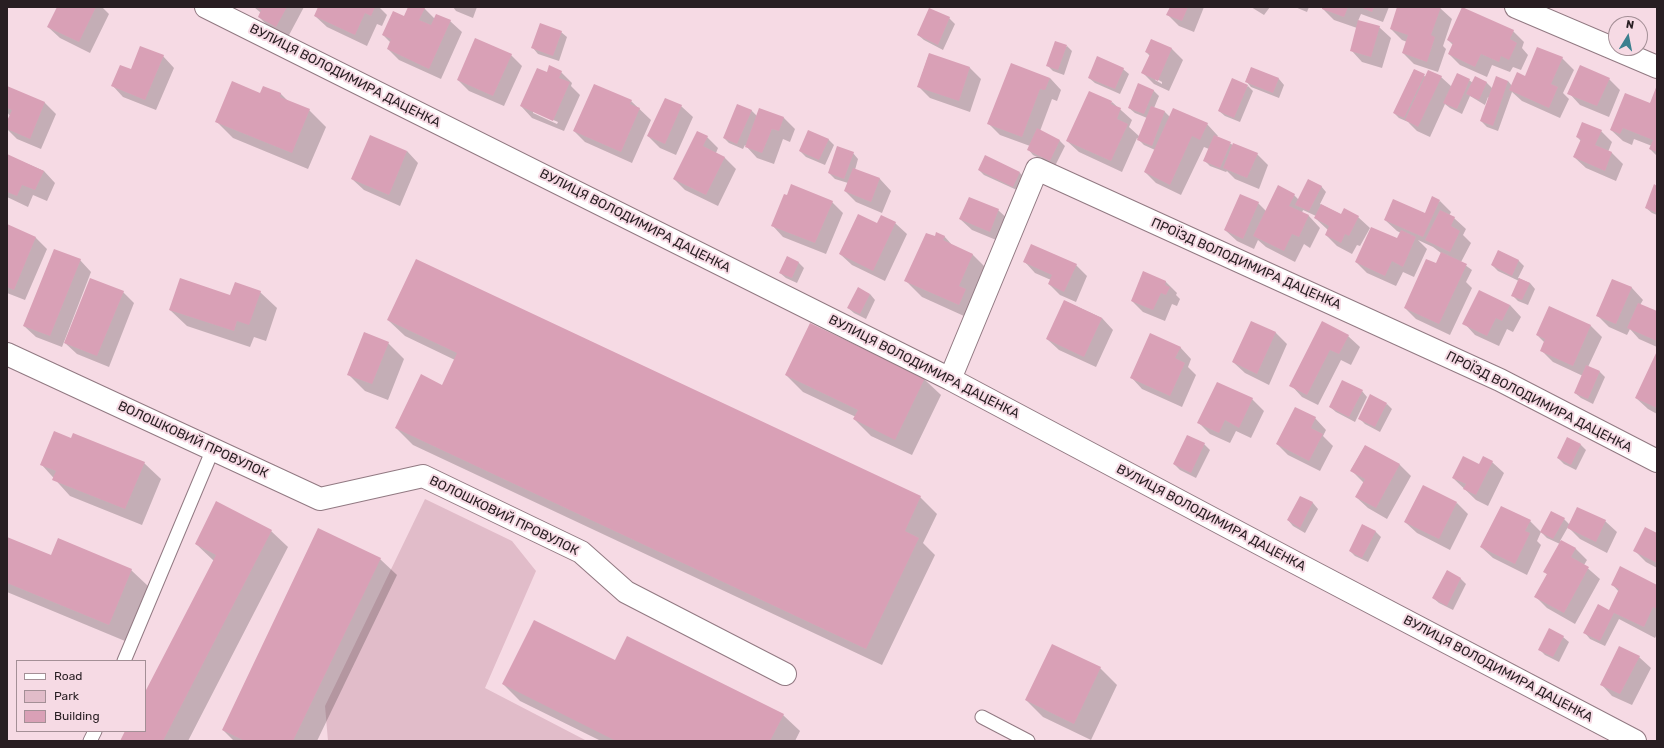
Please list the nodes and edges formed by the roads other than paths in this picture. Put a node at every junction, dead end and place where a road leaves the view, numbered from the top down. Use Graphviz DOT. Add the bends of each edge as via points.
graph roads {
  1 [pos="206,7"];
  2 [pos="1516,7"];
  3 [pos="1657,67"];
  4 [pos="7,354"];
  5 [pos="950,379"];
  6 [pos="213,449"];
  7 [pos="1657,461"];
  8 [pos="124,660"];
  9 [pos="785,674"];
  10 [pos="982,717"];
  11 [pos="94,732"];
  12 [pos="90,741"];
  13 [pos="1028,741"];
  14 [pos="1635,741"];
  1 -- 5 [label="street, ВУЛИЦЯ ВОЛОДИМИРА ДАЦЕНКА"];
  2 -- 3 [label="street"];
  4 -- 6 [label="street, ВОЛОШКОВИЙ ПРОВУЛОК"];
  5 -- 7 [label="street, ПРОЇЗД ВОЛОДИМИРА ДАЦЕНКА" via="1037,170 1500,380"];
  5 -- 14 [label="street, ВУЛИЦЯ ВОЛОДИМИРА ДАЦЕНКА"];
  6 -- 8 [label="lane"];
  6 -- 9 [label="street, ВОЛОШКОВИЙ ПРОВУЛОК" via="320,499 423,476 581,552 626,592"];
  10 -- 13 [label="lane"];
  11 -- 12 [label="lane"];
}
